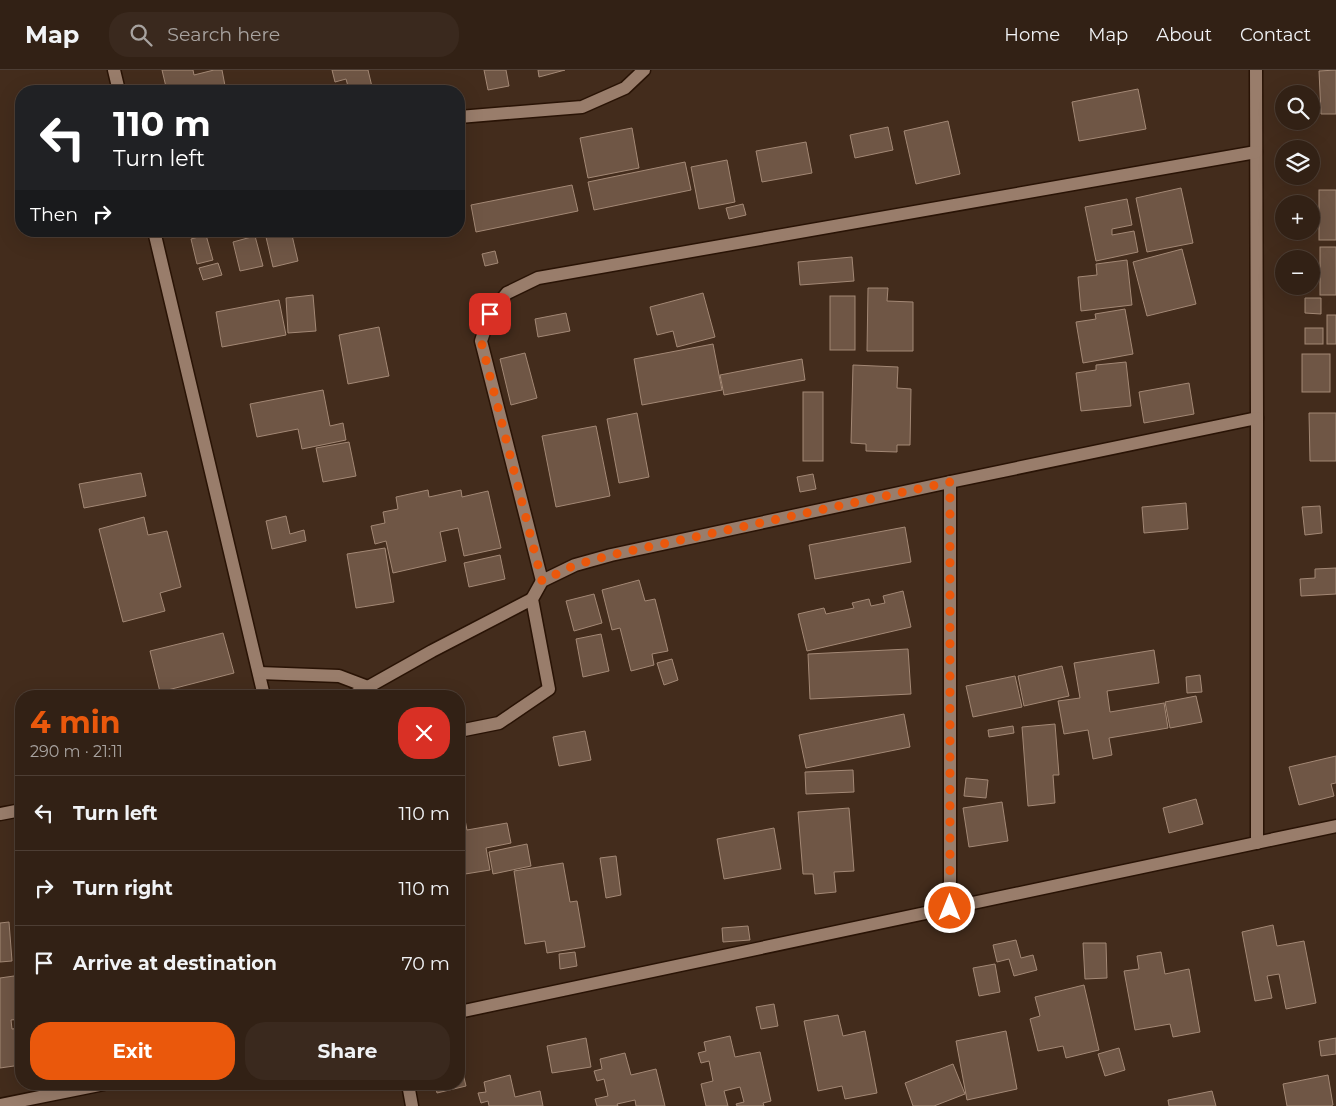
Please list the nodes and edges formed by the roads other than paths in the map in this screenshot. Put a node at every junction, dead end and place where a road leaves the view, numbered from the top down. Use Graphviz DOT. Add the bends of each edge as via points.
graph roads {
  1 [pos="114,70"];
  2 [pos="644,70"];
  3 [pos="1256,70"];
  4 [pos="118,85"];
  5 [pos="465,117"];
  6 [pos="1256,152"];
  7 [pos="155,237"];
  8 [pos="1257,418"];
  9 [pos="950,482"];
  10 [pos="542,581"];
  11 [pos="532,598"];
  12 [pos="259,673"];
  13 [pos="263,690"];
  14 [pos="368,690"];
  15 [pos="375,690"];
  16 [pos="465,729"];
  17 [pos="15,811"];
  18 [pos="0,814"];
  19 [pos="1336,826"];
  20 [pos="1257,843"];
  21 [pos="950,908"];
  22 [pos="465,1011"];
  23 [pos="74,1090"];
  24 [pos="409,1090"];
  25 [pos="0,1105"];
  26 [pos="412,1106"];
  1 -- 4 [label="street"];
  2 -- 5 [label="street" via="625,88 582,107"];
  3 -- 6 [label="street"];
  6 -- 8 [label="street"];
  6 -- 10 [label="street" via="538,278 507,294 490,314 481,341"];
  7 -- 12 [label="street"];
  8 -- 9 [label="street"];
  8 -- 20 [label="street"];
  9 -- 10 [label="street" via="611,555 575,565"];
  9 -- 21 [label="street"];
  10 -- 11 [label="street"];
  11 -- 15 [label="street" via="432,650"];
  11 -- 16 [label="street" via="549,689 499,723"];
  12 -- 13 [label="street"];
  12 -- 14 [label="street" via="339,676"];
  17 -- 18 [label="street"];
  19 -- 20 [label="street"];
  20 -- 21 [label="street"];
  21 -- 22 [label="street"];
  23 -- 25 [label="street"];
  24 -- 26 [label="street"];
}
